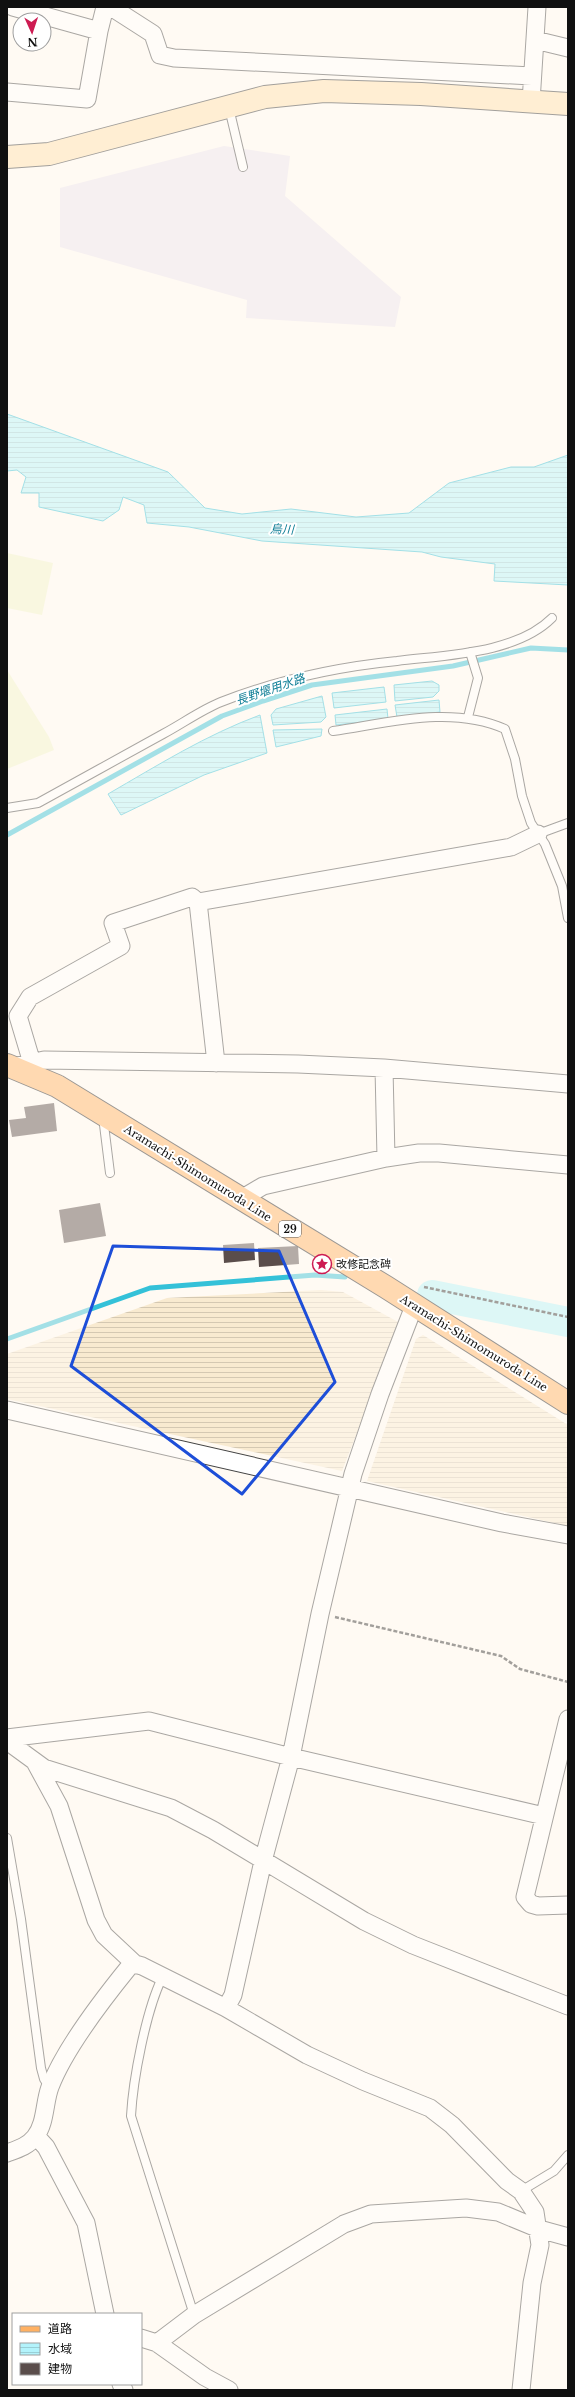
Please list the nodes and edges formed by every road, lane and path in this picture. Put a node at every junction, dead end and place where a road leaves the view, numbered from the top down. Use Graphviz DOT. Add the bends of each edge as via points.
graph roads {
  1 [pos="13,7"];
  2 [pos="105,7"];
  3 [pos="111,7"];
  4 [pos="537,7"];
  5 [pos="99,31"];
  6 [pos="535,40"];
  7 [pos="568,48"];
  8 [pos="532,76"];
  9 [pos="7,92"];
  10 [pos="531,102"];
  11 [pos="568,104"];
  12 [pos="228,106"];
  13 [pos="7,157"];
  14 [pos="243,167"];
  15 [pos="552,618"];
  16 [pos="471,654"];
  17 [pos="468,717"];
  18 [pos="333,731"];
  19 [pos="7,808"];
  20 [pos="568,823"];
  21 [pos="538,834"];
  22 [pos="198,902"];
  23 [pos="568,918"];
  24 [pos="216,1063"];
  25 [pos="17,1065"];
  26 [pos="384,1068"];
  27 [pos="568,1084"];
  28 [pos="103,1114"];
  29 [pos="386,1158"];
  30 [pos="568,1164"];
  31 [pos="110,1173"];
  32 [pos="241,1199"];
  33 [pos="418,1296"];
  34 [pos="568,1317"];
  35 [pos="568,1403"];
  36 [pos="7,1410"];
  37 [pos="350,1488"];
  38 [pos="568,1535"];
  39 [pos="320,1614"];
  40 [pos="568,1682"];
  41 [pos="568,1719"];
  42 [pos="7,1738"];
  43 [pos="7,1741"];
  44 [pos="291,1757"];
  45 [pos="34,1760"];
  46 [pos="544,1816"];
  47 [pos="7,1838"];
  48 [pos="263,1861"];
  49 [pos="568,1905"];
  50 [pos="135,1964"];
  51 [pos="162,1978"];
  52 [pos="568,2006"];
  53 [pos="226,2008"];
  54 [pos="50,2088"];
  55 [pos="36,2136"];
  56 [pos="7,2153"];
  57 [pos="568,2155"];
  58 [pos="521,2191"];
  59 [pos="539,2229"];
  60 [pos="568,2237"];
  61 [pos="105,2313"];
  62 [pos="194,2315"];
  63 [pos="142,2338"];
  64 [pos="157,2344"];
  65 [pos="229,2390"];
  66 [pos="521,2390"];
  1 -- 5 [label="street"];
  2 -- 5 [label="street"];
  3 -- 8 [label="street" via="153,34 160,55 174,58"];
  4 -- 6 [label="street"];
  5 -- 9 [label="street" via="87,99"];
  6 -- 7 [label="street"];
  6 -- 8 [label="street"];
  8 -- 10 [label="street"];
  10 -- 11 [label="street"];
  10 -- 12 [label="street" via="421,94 324,91 265,97"];
  12 -- 13 [label="street" via="56,152"];
  12 -- 14 [label="lane"];
  15 -- 16 [label="lane" via="525,638"];
  16 -- 17 [label="lane" via="478,678"];
  16 -- 19 [label="lane" via="364,665 308,675 253,691 220,703 38,803"];
  17 -- 18 [label="lane" via="441,716"];
  17 -- 21 [label="lane" via="500,726 508,734 522,796 531,823"];
  20 -- 21 [label="lane"];
  21 -- 22 [label="street" via="511,847"];
  21 -- 23 [label="lane" via="545,844 562,886"];
  22 -- 24 [label="street"];
  22 -- 25 [label="street" via="192,897 113,923 122,946 30,997 18,1016"];
  24 -- 25 [label="street" via="44,1060"];
  24 -- 26 [label="street"];
  25 -- 28 [label="main road, Aramachi-Shimomuroda Line / 29"];
  26 -- 27 [label="street"];
  26 -- 29 [label="street"];
  28 -- 31 [label="lane"];
  28 -- 32 [label="main road, Aramachi-Shimomuroda Line / 29"];
  29 -- 30 [label="street" via="439,1153"];
  29 -- 32 [label="street" via="263,1186"];
  32 -- 33 [label="main road, Aramachi-Shimomuroda Line / 29"];
  33 -- 34 [label="path"];
  33 -- 35 [label="main road, Aramachi-Shimomuroda Line / 29"];
  33 -- 37 [label="street" via="380,1394"];
  36 -- 37 [label="street"];
  37 -- 38 [label="street" via="502,1523"];
  37 -- 39 [label="street"];
  39 -- 40 [label="path" via="501,1656 520,1669"];
  39 -- 44 [label="street"];
  41 -- 46 [label="street"];
  42 -- 44 [label="street" via="149,1722"];
  43 -- 45 [label="street"];
  44 -- 46 [label="street"];
  44 -- 48 [label="street"];
  45 -- 48 [label="street" via="44,1768 171,1808"];
  45 -- 50 [label="street" via="59,1806 96,1920 104,1935"];
  46 -- 49 [label="street" via="525,1897 531,1904 538,1906"];
  47 -- 54 [label="lane" via="21,1918 41,2068"];
  48 -- 52 [label="street" via="364,1921 413,1945"];
  48 -- 53 [label="street" via="232,1996"];
  50 -- 51 [label="street"];
  50 -- 54 [label="street" via="129,1967 116,1983 65,2056"];
  51 -- 53 [label="street"];
  51 -- 62 [label="lane" via="142,2047 133,2094 132,2116"];
  53 -- 58 [label="street" via="307,2055 430,2108 452,2125 507,2182"];
  54 -- 55 [label="street"];
  55 -- 56 [label="street" via="29,2144"];
  55 -- 61 [label="street" via="46,2147 86,2223"];
  57 -- 58 [label="lane" via="554,2172"];
  58 -- 59 [label="street" via="535,2212"];
  59 -- 60 [label="street"];
  59 -- 62 [label="street" via="498,2212 466,2208 371,2214 344,2224"];
  59 -- 66 [label="street" via="540,2245 532,2283"];
  62 -- 64 [label="street"];
  63 -- 64 [label="street"];
  64 -- 65 [label="street"];
}
